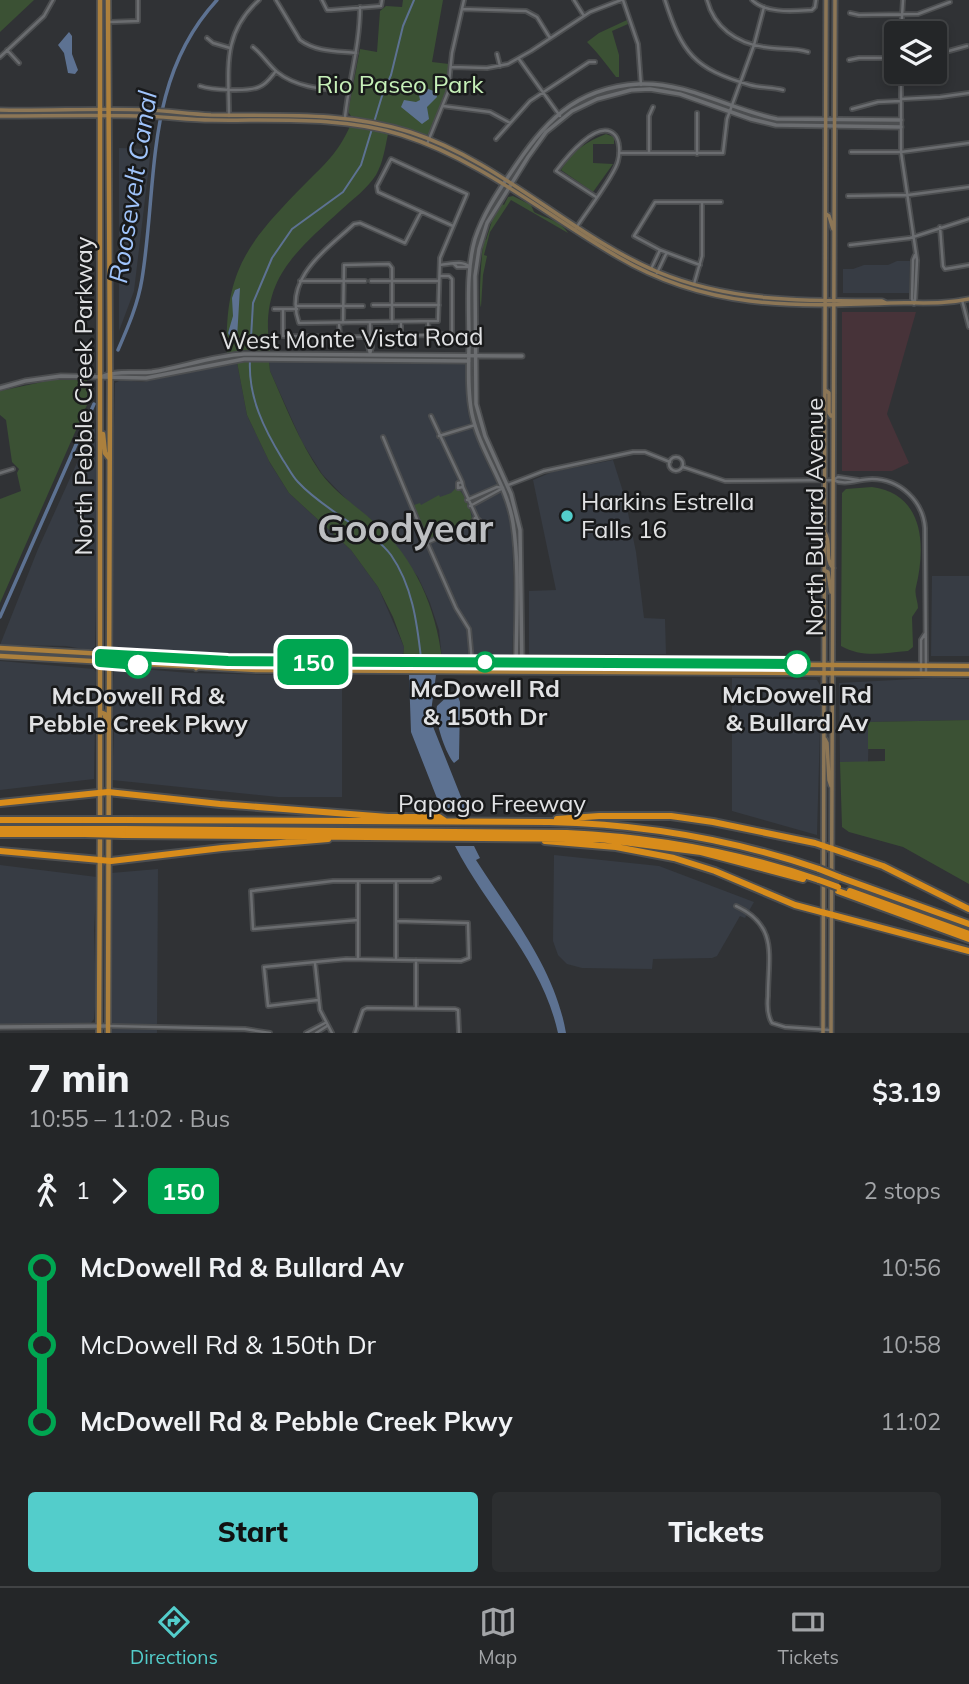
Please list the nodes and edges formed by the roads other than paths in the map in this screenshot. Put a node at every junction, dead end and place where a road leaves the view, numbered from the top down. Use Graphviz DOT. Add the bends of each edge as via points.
graph roads {
  1 [pos="53,0"];
  2 [pos="100,0"];
  3 [pos="108,0"];
  4 [pos="138,0"];
  5 [pos="259,0"];
  6 [pos="276,0"];
  7 [pos="322,0"];
  8 [pos="382,0"];
  9 [pos="464,0"];
  10 [pos="574,0"];
  11 [pos="622,0"];
  12 [pos="665,0"];
  13 [pos="707,0"];
  14 [pos="752,0"];
  15 [pos="816,0"];
  16 [pos="826,0"];
  17 [pos="835,0"];
  18 [pos="903,0"];
  19 [pos="950,2"];
  20 [pos="360,7"];
  21 [pos="764,7"];
  22 [pos="463,9"];
  23 [pos="849,13"];
  24 [pos="901,15"];
  25 [pos="584,16"];
  26 [pos="901,21"];
  27 [pos="100,22"];
  28 [pos="108,22"];
  29 [pos="207,38"];
  30 [pos="550,38"];
  31 [pos="754,45"];
  32 [pos="253,47"];
  33 [pos="967,47"];
  34 [pos="230,48"];
  35 [pos="7,50"];
  36 [pos="808,52"];
  37 [pos="947,52"];
  38 [pos="356,54"];
  39 [pos="497,54"];
  40 [pos="0,57"];
  41 [pos="884,58"];
  42 [pos="519,59"];
  43 [pos="849,60"];
  44 [pos="595,62"];
  45 [pos="19,63"];
  46 [pos="500,66"];
  47 [pos="451,67"];
  48 [pos="276,71"];
  49 [pos="740,81"];
  50 [pos="901,84"];
  51 [pos="200,86"];
  52 [pos="641,87"];
  53 [pos="229,89"];
  54 [pos="783,90"];
  55 [pos="348,91"];
  56 [pos="542,92"];
  57 [pos="969,93"];
  58 [pos="901,100"];
  59 [pos="443,106"];
  60 [pos="653,107"];
  61 [pos="730,108"];
  62 [pos="852,108"];
  63 [pos="0,113"];
  64 [pos="102,113"];
  65 [pos="109,113"];
  66 [pos="697,113"];
  67 [pos="560,116"];
  68 [pos="345,117"];
  69 [pos="229,118"];
  70 [pos="901,120"];
  71 [pos="825,121"];
  72 [pos="365,123"];
  73 [pos="510,123"];
  74 [pos="833,124"];
  75 [pos="825,127"];
  76 [pos="901,127"];
  77 [pos="496,139"];
  78 [pos="428,141"];
  79 [pos="969,143"];
  80 [pos="851,152"];
  81 [pos="901,152"];
  82 [pos="619,153"];
  83 [pos="649,153"];
  84 [pos="697,154"];
  85 [pos="507,184"];
  86 [pos="969,187"];
  87 [pos="908,195"];
  88 [pos="848,196"];
  89 [pos="596,197"];
  90 [pos="702,202"];
  91 [pos="721,202"];
  92 [pos="421,212"];
  93 [pos="826,214"];
  94 [pos="969,219"];
  95 [pos="453,226"];
  96 [pos="940,227"];
  97 [pos="576,228"];
  98 [pos="833,230"];
  99 [pos="914,236"];
  100 [pos="850,245"];
  101 [pos="660,250"];
  102 [pos="667,253"];
  103 [pos="439,265"];
  104 [pos="700,265"];
  105 [pos="969,265"];
  106 [pos="473,267"];
  107 [pos="651,271"];
  108 [pos="657,274"];
  109 [pos="439,279"];
  110 [pos="300,281"];
  111 [pos="343,281"];
  112 [pos="365,281"];
  113 [pos="372,281"];
  114 [pos="392,281"];
  115 [pos="694,284"];
  116 [pos="740,298"];
  117 [pos="969,299"];
  118 [pos="962,300"];
  119 [pos="824,303"];
  120 [pos="833,304"];
  121 [pos="914,304"];
  122 [pos="373,305"];
  123 [pos="392,305"];
  124 [pos="439,305"];
  125 [pos="343,306"];
  126 [pos="363,306"];
  127 [pos="297,307"];
  128 [pos="274,309"];
  129 [pos="283,309"];
  130 [pos="401,322"];
  131 [pos="428,322"];
  132 [pos="341,323"];
  133 [pos="370,323"];
  134 [pos="392,323"];
  135 [pos="969,327"];
  136 [pos="401,336"];
  137 [pos="429,336"];
  138 [pos="340,337"];
  139 [pos="363,337"];
  140 [pos="378,337"];
  141 [pos="472,355"];
  142 [pos="522,356"];
  143 [pos="370,357"];
  144 [pos="469,360"];
  145 [pos="475,361"];
  146 [pos="101,376"];
  147 [pos="110,376"];
  148 [pos="0,388"];
  149 [pos="825,390"];
  150 [pos="431,416"];
  151 [pos="832,417"];
  152 [pos="475,425"];
  153 [pos="101,430"];
  154 [pos="439,436"];
  155 [pos="383,437"];
  156 [pos="109,458"];
  157 [pos="670,462"];
  158 [pos="683,467"];
  159 [pos="13,469"];
  160 [pos="0,473"];
  161 [pos="824,480"];
  162 [pos="833,480"];
  163 [pos="506,486"];
  164 [pos="467,499"];
  165 [pos="470,507"];
  166 [pos="824,531"];
  167 [pos="428,542"];
  168 [pos="833,568"];
  169 [pos="824,570"];
  170 [pos="833,595"];
  171 [pos="0,648"];
  172 [pos="15,648"];
  173 [pos="100,654"];
  174 [pos="109,654"];
  175 [pos="0,656"];
  176 [pos="15,657"];
  177 [pos="197,660"];
  178 [pos="228,661"];
  179 [pos="100,662"];
  180 [pos="352,662"];
  181 [pos="472,662"];
  182 [pos="109,663"];
  183 [pos="519,663"];
  184 [pos="594,663"];
  185 [pos="621,663"];
  186 [pos="670,663"];
  187 [pos="747,663"];
  188 [pos="824,665"];
  189 [pos="833,665"];
  190 [pos="924,665"];
  191 [pos="969,666"];
  192 [pos="169,667"];
  193 [pos="195,669"];
  194 [pos="323,671"];
  195 [pos="519,671"];
  196 [pos="570,672"];
  197 [pos="593,672"];
  198 [pos="670,673"];
  199 [pos="718,673"];
  200 [pos="824,674"];
  201 [pos="833,674"];
  202 [pos="924,674"];
  203 [pos="969,674"];
  204 [pos="100,712"];
  205 [pos="109,727"];
  206 [pos="824,739"];
  207 [pos="832,788"];
  208 [pos="104,792"];
  209 [pos="0,803"];
  210 [pos="0,820"];
  211 [pos="447,822"];
  212 [pos="549,822"];
  213 [pos="0,831"];
  214 [pos="123,832"];
  215 [pos="347,836"];
  216 [pos="494,836"];
  217 [pos="824,845"];
  218 [pos="833,847"];
  219 [pos="0,851"];
  220 [pos="104,860"];
  221 [pos="439,878"];
  222 [pos="358,880"];
  223 [pos="396,881"];
  224 [pos="819,882"];
  225 [pos="736,905"];
  226 [pos="969,909"];
  227 [pos="824,914"];
  228 [pos="832,916"];
  229 [pos="358,920"];
  230 [pos="397,921"];
  231 [pos="969,924"];
  232 [pos="969,936"];
  233 [pos="108,949"];
  234 [pos="969,951"];
  235 [pos="99,952"];
  236 [pos="358,959"];
  237 [pos="396,960"];
  238 [pos="416,960"];
  239 [pos="315,961"];
  240 [pos="318,1000"];
  241 [pos="416,1008"];
  242 [pos="326,1025"];
  243 [pos="99,1026"];
  244 [pos="108,1026"];
  245 [pos="0,1027"];
  246 [pos="195,1031"];
  247 [pos="823,1031"];
  248 [pos="831,1031"];
  249 [pos="99,1033"];
  250 [pos="108,1033"];
  251 [pos="268,1033"];
  252 [pos="306,1033"];
  253 [pos="316,1033"];
  254 [pos="332,1033"];
  255 [pos="355,1033"];
  256 [pos="458,1033"];
  1 -- 35 [label="street" via="44,16"];
  2 -- 27 [label="main road, North Pebble Creek Parkway"];
  3 -- 28 [label="main road, North Pebble Creek Parkway"];
  4 -- 28 [label="street" via="138,21"];
  5 -- 34 [label="street" via="240,20"];
  6 -- 38 [label="street" via="300,40"];
  7 -- 20 [label="street" via="327,10"];
  8 -- 20 [label="street" via="382,6"];
  9 -- 22 [label="street"];
  10 -- 25 [label="street"];
  11 -- 25 [label="street"];
  11 -- 52 [label="street" via="638,44"];
  12 -- 49 [label="street" via="676,33 693,58"];
  13 -- 31 [label="street" via="722,28"];
  14 -- 21 [label="street"];
  15 -- 21 [label="street" via="814,9"];
  16 -- 71 [label="main road, North Bullard Avenue"];
  17 -- 74 [label="main road, North Bullard Avenue"];
  18 -- 24 [label="street"];
  19 -- 24 [label="street" via="929,12"];
  20 -- 38 [label="street"];
  21 -- 31 [label="street"];
  22 -- 30 [label="street" via="526,11 537,17"];
  22 -- 47 [label="street"];
  23 -- 24 [label="street"];
  24 -- 26 [label="street"];
  25 -- 30 [label="street"];
  27 -- 28 [label="main road"];
  27 -- 64 [label="main road, North Pebble Creek Parkway"];
  28 -- 65 [label="main road, North Pebble Creek Parkway"];
  29 -- 34 [label="street"];
  30 -- 42 [label="street"];
  31 -- 36 [label="street"];
  31 -- 49 [label="street"];
  32 -- 48 [label="street"];
  33 -- 37 [label="street"];
  34 -- 53 [label="street"];
  35 -- 40 [label="street"];
  35 -- 45 [label="street"];
  38 -- 55 [label="street"];
  39 -- 46 [label="street"];
  41 -- 43 [label="street"];
  42 -- 46 [label="street"];
  42 -- 56 [label="street"];
  44 -- 56 [label="street"];
  46 -- 47 [label="street"];
  47 -- 59 [label="street"];
  48 -- 53 [label="street" via="259,88"];
  48 -- 55 [label="street" via="302,85"];
  49 -- 54 [label="street"];
  49 -- 61 [label="street"];
  50 -- 58 [label="street"];
  51 -- 53 [label="street"];
  52 -- 61 [label="street" via="680,88"];
  52 -- 67 [label="street" via="596,93"];
  53 -- 69 [label="street"];
  55 -- 68 [label="street"];
  56 -- 67 [label="street"];
  56 -- 73 [label="street"];
  57 -- 58 [label="street"];
  58 -- 62 [label="street"];
  58 -- 70 [label="street"];
  59 -- 73 [label="street" via="490,112"];
  59 -- 78 [label="street"];
  60 -- 83 [label="street"];
  61 -- 71 [label="street" via="777,119"];
  61 -- 75 [label="street" via="776,125"];
  61 -- 84 [label="street" via="725,151"];
  63 -- 64 [label="main road"];
  64 -- 65 [label="main road"];
  64 -- 146 [label="main road, North Pebble Creek Parkway"];
  65 -- 69 [label="main road"];
  65 -- 69 [label="main road" via="157,110"];
  65 -- 147 [label="main road, North Pebble Creek Parkway"];
  66 -- 84 [label="street"];
  67 -- 85 [label="street" via="540,131"];
  68 -- 69 [label="main road"];
  68 -- 72 [label="main road"];
  69 -- 72 [label="main road"];
  70 -- 74 [label="street"];
  70 -- 76 [label="street"];
  71 -- 74 [label="street"];
  71 -- 75 [label="main road, North Bullard Avenue"];
  72 -- 78 [label="main road"];
  72 -- 78 [label="main road" via="382,124"];
  73 -- 77 [label="street"];
  74 -- 75 [label="street"];
  74 -- 76 [label="street"];
  74 -- 98 [label="main road, North Bullard Avenue"];
  75 -- 93 [label="main road, North Bullard Avenue"];
  76 -- 81 [label="street"];
  78 -- 85 [label="main road"];
  79 -- 81 [label="street"];
  80 -- 81 [label="street"];
  81 -- 87 [label="street"];
  82 -- 83 [label="street"];
  82 -- 89 [label="street" via="618,163"];
  82 -- 89 [label="street" via="613,133 599,131 556,171"];
  83 -- 84 [label="street"];
  85 -- 97 [label="main road"];
  85 -- 106 [label="street" via="487,223"];
  86 -- 87 [label="street"];
  87 -- 88 [label="street"];
  87 -- 99 [label="street"];
  89 -- 97 [label="street"];
  90 -- 91 [label="street"];
  90 -- 101 [label="street" via="653,204 634,236"];
  90 -- 104 [label="street"];
  92 -- 95 [label="street"];
  92 -- 95 [label="street" via="376,189 391,159 467,194"];
  92 -- 110 [label="street" via="405,243 357,222 314,261"];
  93 -- 98 [label="main road"];
  93 -- 119 [label="main road, North Bullard Avenue"];
  94 -- 96 [label="street"];
  95 -- 103 [label="street"];
  96 -- 99 [label="street"];
  96 -- 105 [label="street" via="945,269"];
  97 -- 107 [label="main road"];
  98 -- 120 [label="main road, North Bullard Avenue"];
  99 -- 100 [label="street"];
  99 -- 121 [label="street"];
  101 -- 102 [label="street"];
  101 -- 107 [label="street"];
  102 -- 104 [label="street"];
  102 -- 108 [label="street"];
  103 -- 106 [label="street" via="466,263"];
  103 -- 109 [label="street"];
  104 -- 115 [label="street"];
  106 -- 141 [label="street"];
  107 -- 108 [label="main road"];
  108 -- 115 [label="main road"];
  108 -- 116 [label="main road" via="693,290"];
  109 -- 114 [label="street"];
  109 -- 124 [label="street"];
  109 -- 137 [label="street" via="452,278 452,334"];
  110 -- 111 [label="street"];
  110 -- 127 [label="street"];
  111 -- 112 [label="street"];
  111 -- 114 [label="street" via="344,265 389,264"];
  111 -- 125 [label="street"];
  113 -- 114 [label="street"];
  114 -- 123 [label="street"];
  115 -- 116 [label="main road"];
  116 -- 119 [label="main road" via="774,305"];
  117 -- 118 [label="main road"];
  118 -- 121 [label="main road"];
  118 -- 135 [label="street"];
  119 -- 120 [label="main road"];
  119 -- 149 [label="main road, North Bullard Avenue"];
  120 -- 121 [label="main road"];
  120 -- 151 [label="main road, North Bullard Avenue"];
  122 -- 123 [label="street"];
  123 -- 124 [label="street"];
  123 -- 134 [label="street"];
  124 -- 131 [label="street" via="438,321"];
  125 -- 126 [label="street"];
  125 -- 127 [label="street"];
  125 -- 132 [label="street"];
  127 -- 129 [label="street"];
  127 -- 132 [label="street" via="299,323"];
  128 -- 129 [label="street"];
  129 -- 138 [label="street" via="283,336"];
  130 -- 131 [label="street"];
  130 -- 134 [label="street"];
  130 -- 136 [label="street"];
  131 -- 137 [label="street"];
  132 -- 133 [label="street"];
  132 -- 138 [label="street"];
  133 -- 134 [label="street"];
  133 -- 143 [label="street"];
  136 -- 137 [label="street"];
  136 -- 140 [label="street"];
  138 -- 139 [label="street"];
  141 -- 142 [label="street, West Monte Vista Road"];
  141 -- 143 [label="street, West Monte Vista Road"];
  141 -- 144 [label="street"];
  141 -- 145 [label="street"];
  143 -- 144 [label="street, West Monte Vista Road"];
  143 -- 147 [label="street, West Monte Vista Road" via="244,356 156,377"];
  144 -- 145 [label="street, West Monte Vista Road"];
  144 -- 152 [label="street"];
  145 -- 163 [label="street" via="475,401"];
  146 -- 147 [label="street, West Monte Vista Road"];
  146 -- 148 [label="street, West Monte Vista Road" via="53,377"];
  146 -- 153 [label="main road, North Pebble Creek Parkway"];
  147 -- 156 [label="main road, North Pebble Creek Parkway"];
  149 -- 151 [label="main road"];
  149 -- 161 [label="main road, North Bullard Avenue"];
  150 -- 154 [label="street"];
  151 -- 162 [label="main road, North Bullard Avenue"];
  152 -- 154 [label="street"];
  152 -- 163 [label="street"];
  153 -- 156 [label="main road"];
  153 -- 173 [label="main road, North Pebble Creek Parkway"];
  154 -- 164 [label="street" via="460,482 457,486"];
  155 -- 167 [label="street"];
  156 -- 174 [label="main road, North Pebble Creek Parkway"];
  157 -- 158 [label="street" via="674,471"];
  157 -- 158 [label="street" via="679,458"];
  157 -- 163 [label="street" via="634,452 544,471"];
  158 -- 161 [label="street" via="725,481"];
  159 -- 160 [label="street"];
  161 -- 162 [label="street"];
  161 -- 166 [label="main road, North Bullard Avenue"];
  162 -- 168 [label="main road, North Bullard Avenue"];
  162 -- 190 [label="street" via="884,480 904,489 919,506 924,522"];
  163 -- 164 [label="street"];
  163 -- 165 [label="street"];
  163 -- 183 [label="street" via="521,541"];
  164 -- 165 [label="street"];
  165 -- 167 [label="street" via="474,520"];
  166 -- 168 [label="main road"];
  166 -- 169 [label="main road, North Bullard Avenue"];
  167 -- 181 [label="street" via="470,632"];
  168 -- 170 [label="main road, North Bullard Avenue"];
  169 -- 170 [label="main road"];
  169 -- 188 [label="main road, North Bullard Avenue"];
  170 -- 189 [label="main road, North Bullard Avenue"];
  171 -- 172 [label="main road"];
  172 -- 173 [label="main road"];
  172 -- 176 [label="main road"];
  173 -- 174 [label="main road"];
  173 -- 179 [label="main road, North Pebble Creek Parkway"];
  174 -- 177 [label="main road"];
  174 -- 182 [label="main road, North Pebble Creek Parkway"];
  175 -- 176 [label="main road"];
  176 -- 179 [label="main road"];
  177 -- 178 [label="main road"];
  177 -- 192 [label="main road"];
  178 -- 180 [label="main road"];
  178 -- 193 [label="main road"];
  179 -- 182 [label="main road"];
  179 -- 204 [label="main road, North Pebble Creek Parkway"];
  180 -- 181 [label="main road"];
  180 -- 194 [label="main road"];
  181 -- 183 [label="main road"];
  182 -- 192 [label="main road"];
  182 -- 205 [label="main road, North Pebble Creek Parkway"];
  183 -- 184 [label="main road"];
  183 -- 195 [label="street"];
  184 -- 185 [label="main road"];
  184 -- 196 [label="main road"];
  185 -- 186 [label="main road"];
  185 -- 197 [label="main road"];
  186 -- 187 [label="main road"];
  186 -- 198 [label="main road"];
  187 -- 188 [label="main road"];
  187 -- 199 [label="main road"];
  188 -- 189 [label="main road"];
  188 -- 200 [label="main road, North Bullard Avenue"];
  189 -- 190 [label="main road"];
  189 -- 201 [label="main road, North Bullard Avenue"];
  190 -- 191 [label="main road"];
  190 -- 202 [label="street"];
  192 -- 193 [label="main road"];
  193 -- 194 [label="main road"];
  194 -- 195 [label="main road"];
  195 -- 196 [label="main road"];
  196 -- 197 [label="main road"];
  197 -- 198 [label="main road"];
  198 -- 199 [label="main road"];
  199 -- 200 [label="main road"];
  200 -- 201 [label="main road"];
  200 -- 206 [label="main road, North Bullard Avenue"];
  201 -- 202 [label="main road"];
  201 -- 207 [label="main road, North Bullard Avenue"];
  202 -- 203 [label="main road"];
  204 -- 205 [label="main road"];
  204 -- 208 [label="main road, North Pebble Creek Parkway"];
  205 -- 208 [label="main road, North Pebble Creek Parkway"];
  206 -- 207 [label="main road"];
  206 -- 217 [label="main road, North Bullard Avenue"];
  207 -- 218 [label="main road, North Bullard Avenue"];
  208 -- 209 [label="highway"];
  208 -- 211 [label="highway" via="388,817 439,817"];
  208 -- 220 [label="main road"];
  210 -- 211 [label="highway, Papago Freeway, bridge"];
  211 -- 212 [label="highway, Papago Freeway"];
  212 -- 217 [label="highway" via="578,817 671,816"];
  212 -- 231 [label="highway, Papago Freeway, bridge" via="685,834 763,851"];
  213 -- 214 [label="highway, Papago Freeway, bridge"];
  214 -- 215 [label="highway, Papago Freeway"];
  214 -- 224 [label="highway" via="622,835 706,848 775,865"];
  215 -- 216 [label="highway, Papago Freeway"];
  215 -- 220 [label="highway"];
  216 -- 224 [label="highway, Papago Freeway" via="667,846"];
  216 -- 227 [label="highway" via="598,845 674,858"];
  217 -- 218 [label="highway"];
  217 -- 227 [label="main road, North Bullard Avenue"];
  218 -- 226 [label="highway"];
  218 -- 228 [label="main road, North Bullard Avenue"];
  219 -- 220 [label="highway"];
  220 -- 233 [label="main road"];
  220 -- 235 [label="main road"];
  221 -- 223 [label="street"];
  222 -- 223 [label="street"];
  222 -- 229 [label="street"];
  222 -- 229 [label="street" via="251,891 253,929"];
  223 -- 230 [label="street"];
  224 -- 232 [label="highway, Papago Freeway, bridge"];
  225 -- 247 [label="street" via="759,920 766,933 767,1010 772,1023"];
  227 -- 228 [label="highway"];
  227 -- 247 [label="main road, North Bullard Avenue"];
  228 -- 234 [label="highway"];
  228 -- 248 [label="main road, North Bullard Avenue"];
  229 -- 236 [label="street"];
  230 -- 237 [label="street"];
  230 -- 238 [label="street" via="468,923 469,958"];
  233 -- 235 [label="main road"];
  233 -- 244 [label="main road"];
  235 -- 243 [label="main road"];
  236 -- 237 [label="street"];
  236 -- 239 [label="street"];
  237 -- 238 [label="street"];
  238 -- 241 [label="street"];
  239 -- 240 [label="street"];
  239 -- 240 [label="street" via="264,967 268,1006"];
  240 -- 242 [label="street"];
  241 -- 255 [label="street" via="363,1010"];
  241 -- 256 [label="street" via="458,1010"];
  242 -- 252 [label="street"];
  242 -- 253 [label="street"];
  242 -- 254 [label="street"];
  243 -- 244 [label="street"];
  243 -- 245 [label="street"];
  243 -- 249 [label="main road"];
  244 -- 246 [label="street"];
  244 -- 250 [label="main road"];
  246 -- 251 [label="street"];
  247 -- 248 [label="street"];
}
